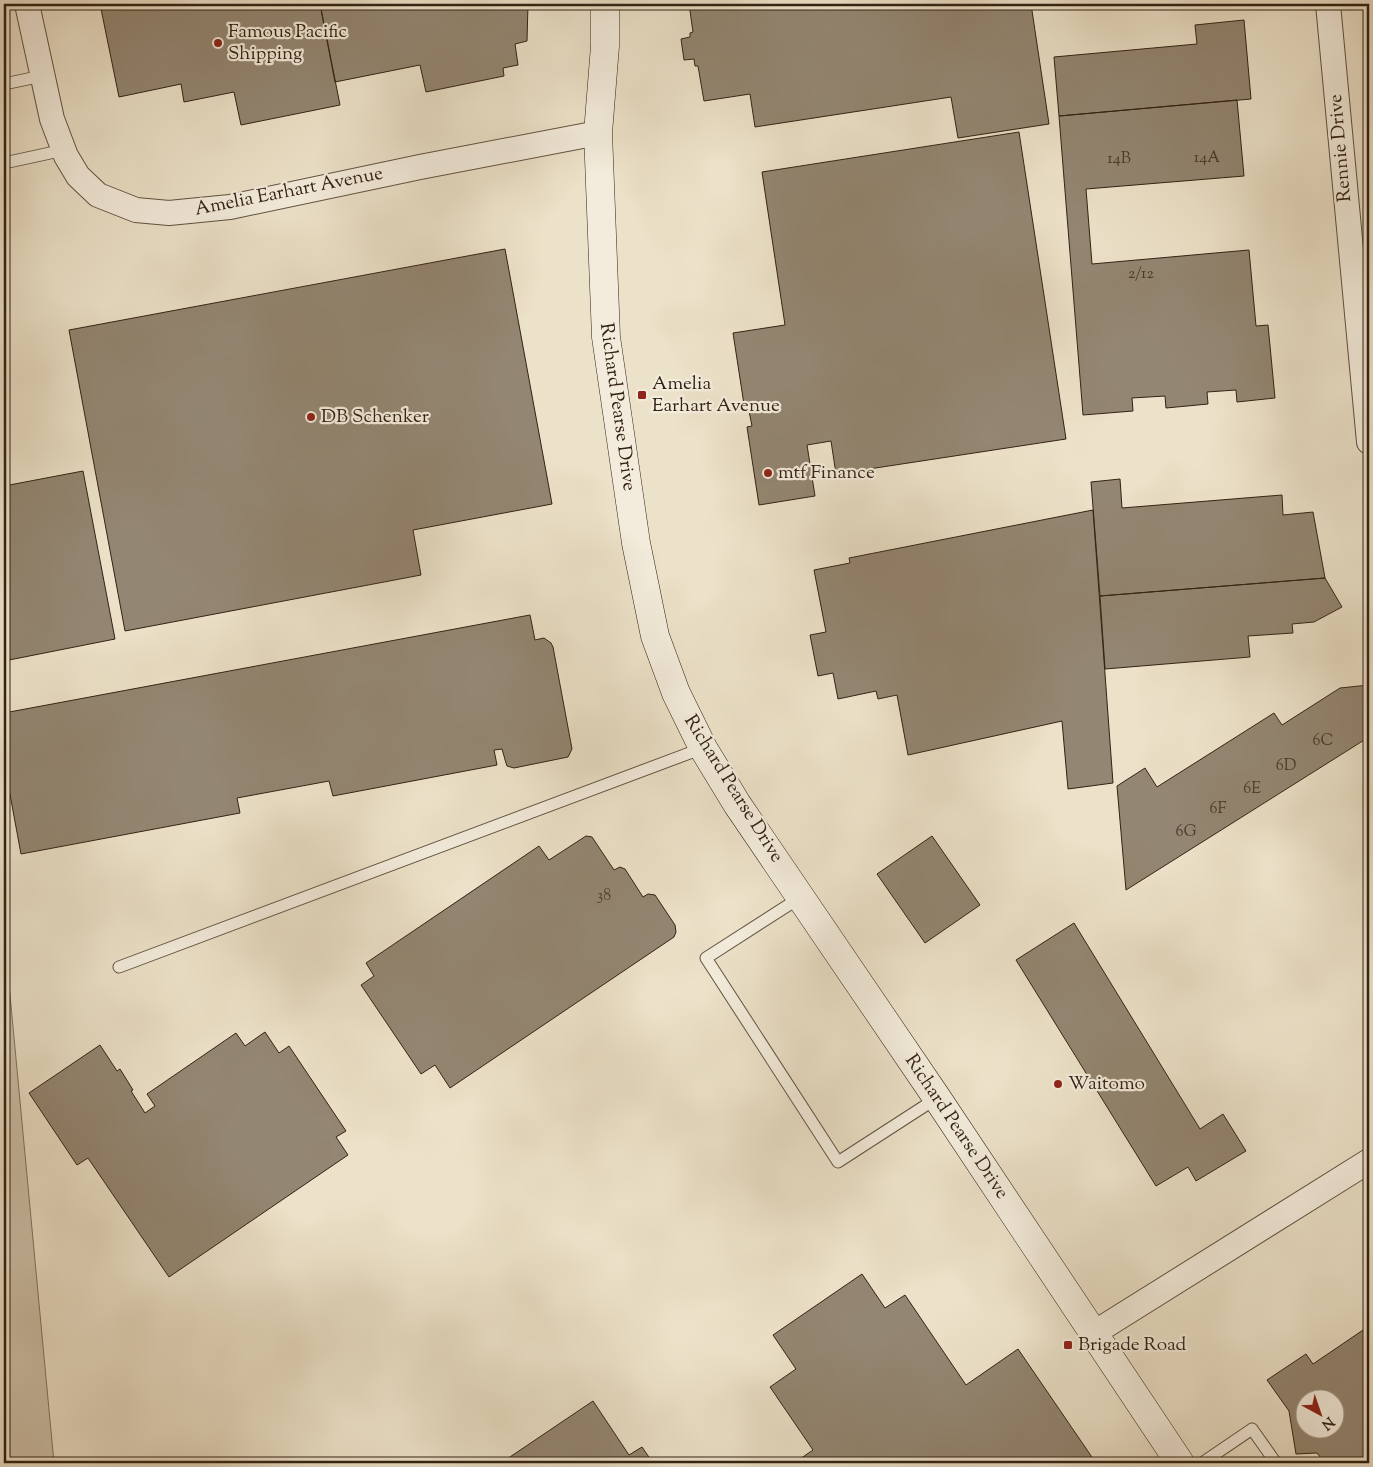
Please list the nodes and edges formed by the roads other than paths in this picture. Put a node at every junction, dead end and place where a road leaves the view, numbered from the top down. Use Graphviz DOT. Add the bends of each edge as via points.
graph roads {
  1 [pos="27,4"];
  2 [pos="605,4"];
  3 [pos="1328,4"];
  4 [pos="42,76"];
  5 [pos="4,84"];
  6 [pos="598,133"];
  7 [pos="64,150"];
  8 [pos="4,163"];
  9 [pos="1369,442"];
  10 [pos="703,748"];
  11 [pos="800,897"];
  12 [pos="119,967"];
  13 [pos="937,1098"];
  14 [pos="1369,1161"];
  15 [pos="1094,1333"];
  16 [pos="1180,1463"];
  17 [pos="1202,1463"];
  18 [pos="1276,1463"];
  1 -- 4 [label="street, Amelia Earhart Avenue"];
  2 -- 6 [label="street, Richard Pearse Drive"];
  3 -- 9 [label="street, Rennie Drive"];
  4 -- 5 [label="lane"];
  4 -- 7 [label="street, Amelia Earhart Avenue" via="52,119"];
  6 -- 7 [label="street, Amelia Earhart Avenue" via="230,206 169,213 136,210 98,195 78,176"];
  6 -- 10 [label="street, Richard Pearse Drive" via="606,337 636,543 655,636 676,693"];
  7 -- 8 [label="lane"];
  10 -- 11 [label="street, Richard Pearse Drive"];
  10 -- 12 [label="lane"];
  11 -- 13 [label="street, Richard Pearse Drive"];
  11 -- 13 [label="lane" via="706,958 838,1162"];
  13 -- 15 [label="street, Richard Pearse Drive"];
  14 -- 15 [label="street"];
  15 -- 16 [label="street, Richard Pearse Drive"];
  17 -- 18 [label="lane" via="1252,1429"];
}
